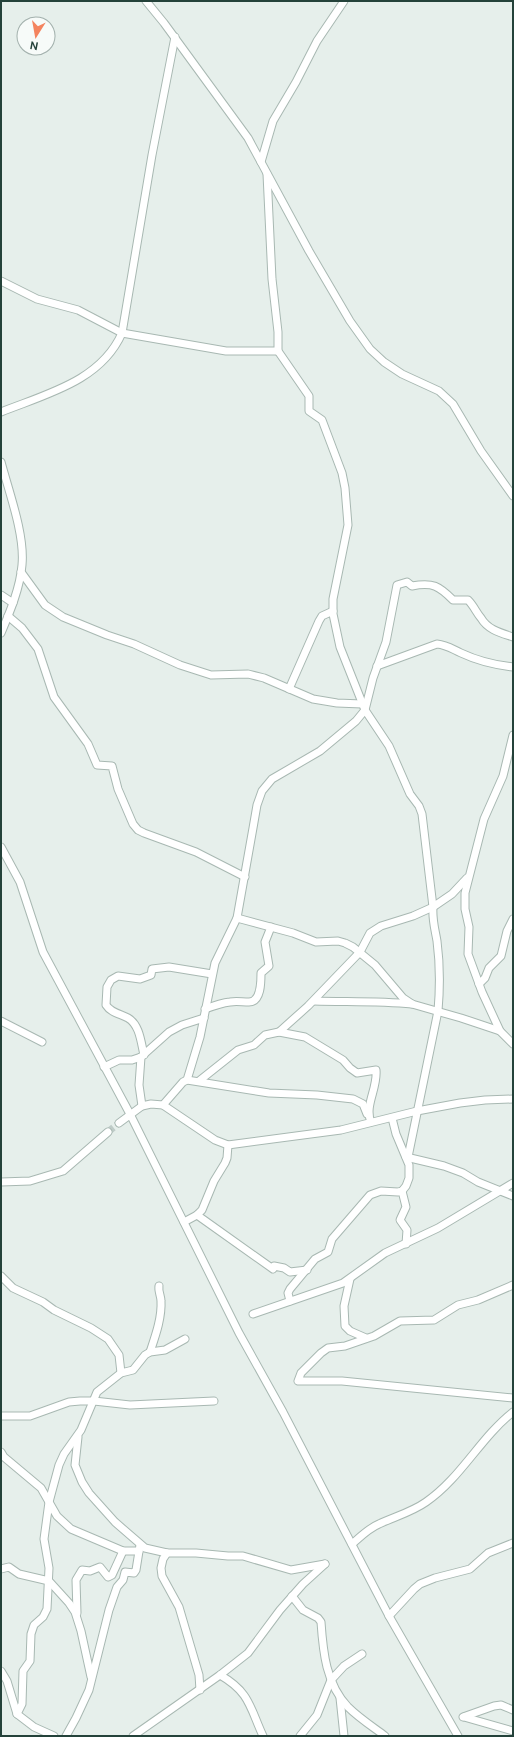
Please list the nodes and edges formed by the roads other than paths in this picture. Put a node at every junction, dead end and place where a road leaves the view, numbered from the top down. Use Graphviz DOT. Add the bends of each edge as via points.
graph roads {
  1 [pos="146,1"];
  2 [pos="344,1"];
  3 [pos="175,37"];
  4 [pos="261,162"];
  5 [pos="267,174"];
  6 [pos="1,281"];
  7 [pos="122,333"];
  8 [pos="278,351"];
  9 [pos="1,412"];
  10 [pos="1,462"];
  11 [pos="513,496"];
  12 [pos="21,572"];
  13 [pos="1,595"];
  14 [pos="12,603"];
  15 [pos="333,611"];
  16 [pos="8,616"];
  17 [pos="1,633"];
  18 [pos="513,637"];
  19 [pos="377,666"];
  20 [pos="513,667"];
  21 [pos="289,689"];
  22 [pos="364,707"];
  23 [pos="513,735"];
  24 [pos="1,847"];
  25 [pos="468,876"];
  26 [pos="245,877"];
  27 [pos="433,907"];
  28 [pos="237,918"];
  29 [pos="513,919"];
  30 [pos="271,927"];
  31 [pos="360,952"];
  32 [pos="212,974"];
  33 [pos="479,984"];
  34 [pos="314,1001"];
  35 [pos="412,1004"];
  36 [pos="205,1008"];
  37 [pos="438,1011"];
  38 [pos="204,1018"];
  39 [pos="3,1022"];
  40 [pos="500,1031"];
  41 [pos="279,1032"];
  42 [pos="42,1042"];
  43 [pos="513,1044"];
  44 [pos="143,1056"];
  45 [pos="104,1067"];
  46 [pos="187,1080"];
  47 [pos="199,1081"];
  48 [pos="513,1099"];
  49 [pos="163,1105"];
  50 [pos="142,1106"];
  51 [pos="417,1111"];
  52 [pos="130,1114"];
  53 [pos="368,1115"];
  54 [pos="392,1118"];
  55 [pos="119,1122"];
  56 [pos="371,1122"];
  57 [pos="108,1132"];
  58 [pos="228,1144"];
  59 [pos="407,1157"];
  60 [pos="1,1182"];
  61 [pos="513,1183"];
  62 [pos="500,1190"];
  63 [pos="402,1191"];
  64 [pos="513,1196"];
  65 [pos="197,1215"];
  66 [pos="184,1222"];
  67 [pos="406,1244"];
  68 [pos="307,1270"];
  69 [pos="1,1276"];
  70 [pos="350,1278"];
  71 [pos="513,1285"];
  72 [pos="159,1286"];
  73 [pos="290,1302"];
  74 [pos="253,1314"];
  75 [pos="366,1338"];
  76 [pos="185,1339"];
  77 [pos="150,1352"];
  78 [pos="121,1373"];
  79 [pos="513,1397"];
  80 [pos="94,1400"];
  81 [pos="214,1401"];
  82 [pos="513,1412"];
  83 [pos="3,1417"];
  84 [pos="78,1435"];
  85 [pos="1,1452"];
  86 [pos="49,1502"];
  87 [pos="513,1543"];
  88 [pos="352,1544"];
  89 [pos="140,1548"];
  90 [pos="123,1551"];
  91 [pos="167,1553"];
  92 [pos="1,1569"];
  93 [pos="49,1581"];
  94 [pos="292,1596"];
  95 [pos="389,1616"];
  96 [pos="77,1618"];
  97 [pos="362,1654"];
  98 [pos="1,1670"];
  99 [pos="220,1675"];
  100 [pos="92,1680"];
  101 [pos="331,1680"];
  102 [pos="4,1683"];
  103 [pos="200,1690"];
  104 [pos="340,1698"];
  105 [pos="513,1710"];
  106 [pos="17,1714"];
  107 [pos="513,1732"];
  108 [pos="54,1736"];
  109 [pos="66,1736"];
  110 [pos="133,1736"];
  111 [pos="262,1736"];
  112 [pos="300,1736"];
  113 [pos="344,1736"];
  114 [pos="384,1736"];
  115 [pos="458,1736"];
  1 -- 3 [label="street"];
  2 -- 4 [label="street" via="317,41 273,120"];
  3 -- 4 [label="street" via="248,138"];
  3 -- 7 [label="street"];
  4 -- 5 [label="street"];
  5 -- 8 [label="street"];
  5 -- 11 [label="street" via="308,251 370,349 402,374 439,391 453,404 481,451"];
  6 -- 7 [label="street" via="37,299 78,310"];
  7 -- 8 [label="street" via="226,350"];
  7 -- 9 [label="street" via="106,358 74,383"];
  8 -- 15 [label="street" via="309,396 309,411 322,420 342,473 348,525 333,598"];
  10 -- 12 [label="street" via="20,536"];
  12 -- 14 [label="street"];
  12 -- 21 [label="street" via="45,605 68,620 211,675 248,674"];
  13 -- 14 [label="street"];
  14 -- 16 [label="street"];
  15 -- 21 [label="street" via="322,616 319,621"];
  15 -- 22 [label="street" via="340,647"];
  16 -- 17 [label="street"];
  16 -- 26 [label="street" via="22,628 38,649 54,697 88,744 98,766 112,766 132,824 144,833 196,852"];
  18 -- 19 [label="street" via="485,625 468,600 453,600 440,587 412,586 407,582 397,585 386,642"];
  19 -- 20 [label="street" via="438,644 448,645 459,653 480,661"];
  19 -- 22 [label="street"];
  21 -- 22 [label="street" via="313,699"];
  22 -- 26 [label="street" via="356,721 320,751 267,784 257,805"];
  22 -- 27 [label="street" via="389,746 410,794 422,814"];
  23 -- 25 [label="street" via="503,776 484,819"];
  24 -- 45 [label="street" via="20,882 43,952"];
  25 -- 27 [label="street" via="452,894"];
  25 -- 33 [label="street" via="465,893 469,927 468,954"];
  26 -- 28 [label="street"];
  27 -- 31 [label="street" via="381,926 370,933"];
  27 -- 37 [label="street" via="432,918 439,970"];
  28 -- 30 [label="street"];
  28 -- 32 [label="street"];
  29 -- 33 [label="street" via="507,931 502,956 489,968"];
  30 -- 31 [label="street" via="316,942 338,941"];
  30 -- 36 [label="street" via="265,942 269,966 261,974 260,990 256,999 250,1002 227,1002"];
  31 -- 34 [label="street"];
  31 -- 35 [label="street" via="375,965 403,998"];
  32 -- 36 [label="street"];
  32 -- 44 [label="street" via="164,967 152,969 151,975 140,979 118,976 111,980 107,987 106,1005 131,1021 138,1032"];
  33 -- 40 [label="street"];
  34 -- 35 [label="street" via="383,1001"];
  34 -- 41 [label="street"];
  35 -- 37 [label="street"];
  36 -- 38 [label="street"];
  37 -- 40 [label="street"];
  37 -- 51 [label="street"];
  38 -- 44 [label="street" via="190,1021 169,1032"];
  38 -- 46 [label="street"];
  39 -- 42 [label="street"];
  40 -- 43 [label="street"];
  41 -- 47 [label="street" via="265,1034 254,1045 238,1050"];
  41 -- 53 [label="street" via="305,1037 343,1060 357,1073 376,1070 376,1083"];
  44 -- 45 [label="street" via="132,1060 119,1060"];
  44 -- 50 [label="street" via="139,1091"];
  45 -- 52 [label="street"];
  46 -- 47 [label="street"];
  46 -- 49 [label="street"];
  47 -- 53 [label="street" via="269,1093 353,1099 363,1104"];
  48 -- 51 [label="street" via="485,1100"];
  49 -- 50 [label="street"];
  49 -- 58 [label="street" via="215,1140"];
  50 -- 52 [label="street"];
  51 -- 54 [label="street"];
  51 -- 59 [label="street"];
  52 -- 55 [label="street"];
  52 -- 66 [label="street"];
  53 -- 56 [label="street"];
  54 -- 56 [label="street"];
  54 -- 59 [label="street" via="396,1134"];
  56 -- 58 [label="street" via="341,1130"];
  57 -- 60 [label="street" via="63,1171 30,1181"];
  58 -- 65 [label="street" via="225,1163 202,1210"];
  59 -- 62 [label="street" via="444,1166"];
  59 -- 63 [label="street" via="409,1178"];
  61 -- 62 [label="street"];
  62 -- 64 [label="street"];
  62 -- 67 [label="street" via="461,1215"];
  63 -- 67 [label="street" via="406,1207 400,1220 407,1230"];
  63 -- 68 [label="street" via="381,1191 370,1195 332,1239 328,1252 315,1259"];
  65 -- 66 [label="street"];
  65 -- 68 [label="street" via="273,1269 274,1266 290,1272"];
  66 -- 88 [label="street" via="239,1333 284,1412"];
  67 -- 70 [label="street" via="384,1253"];
  68 -- 73 [label="street" via="290,1289"];
  69 -- 78 [label="street" via="13,1288 108,1339 119,1355"];
  70 -- 73 [label="street"];
  70 -- 75 [label="street" via="344,1306 345,1326"];
  71 -- 75 [label="street" via="478,1300 458,1305 434,1320 400,1321"];
  72 -- 77 [label="street" via="162,1301"];
  73 -- 74 [label="street"];
  75 -- 79 [label="street" via="325,1350 301,1373 298,1381 342,1381"];
  76 -- 77 [label="street" via="165,1350"];
  77 -- 78 [label="street" via="133,1370"];
  78 -- 80 [label="street" via="97,1392"];
  80 -- 81 [label="street" via="130,1405"];
  80 -- 83 [label="street" via="69,1402 30,1416"];
  80 -- 84 [label="street"];
  82 -- 88 [label="street" via="491,1432 448,1483 426,1502 377,1525"];
  84 -- 86 [label="street" via="59,1465"];
  84 -- 89 [label="street" via="74,1455 82,1482 89,1493"];
  85 -- 86 [label="street" via="41,1488"];
  86 -- 90 [label="street" via="57,1516 72,1529"];
  86 -- 93 [label="street" via="44,1539"];
  87 -- 95 [label="street" via="488,1554 470,1569 420,1584"];
  88 -- 95 [label="street"];
  89 -- 90 [label="street"];
  89 -- 91 [label="street"];
  89 -- 100 [label="street" via="136,1570 134,1573 125,1572 112,1600 98,1646"];
  90 -- 96 [label="street" via="112,1575 108,1577 100,1567 90,1571 82,1570 76,1580"];
  91 -- 94 [label="street" via="243,1556 290,1570 325,1564"];
  91 -- 103 [label="street" via="161,1568 162,1576 179,1607 199,1675"];
  92 -- 93 [label="street" via="9,1567 19,1574"];
  93 -- 96 [label="street" via="69,1603"];
  93 -- 106 [label="street" via="47,1609 34,1625 31,1634 30,1661 23,1671 22,1704"];
  94 -- 99 [label="street" via="248,1652"];
  94 -- 101 [label="street" via="303,1610 321,1622 324,1661"];
  95 -- 115 [label="street"];
  96 -- 100 [label="street"];
  97 -- 101 [label="street" via="344,1666"];
  98 -- 102 [label="street"];
  99 -- 103 [label="street"];
  99 -- 111 [label="street" via="231,1681 244,1695 253,1709"];
  100 -- 109 [label="street" via="84,1702"];
  101 -- 104 [label="street"];
  101 -- 112 [label="street" via="317,1715"];
  102 -- 106 [label="street"];
  103 -- 110 [label="street"];
  104 -- 113 [label="street"];
  104 -- 114 [label="street"];
  105 -- 107 [label="street" via="500,1705 463,1717"];
  106 -- 108 [label="street" via="34,1727"];
}
